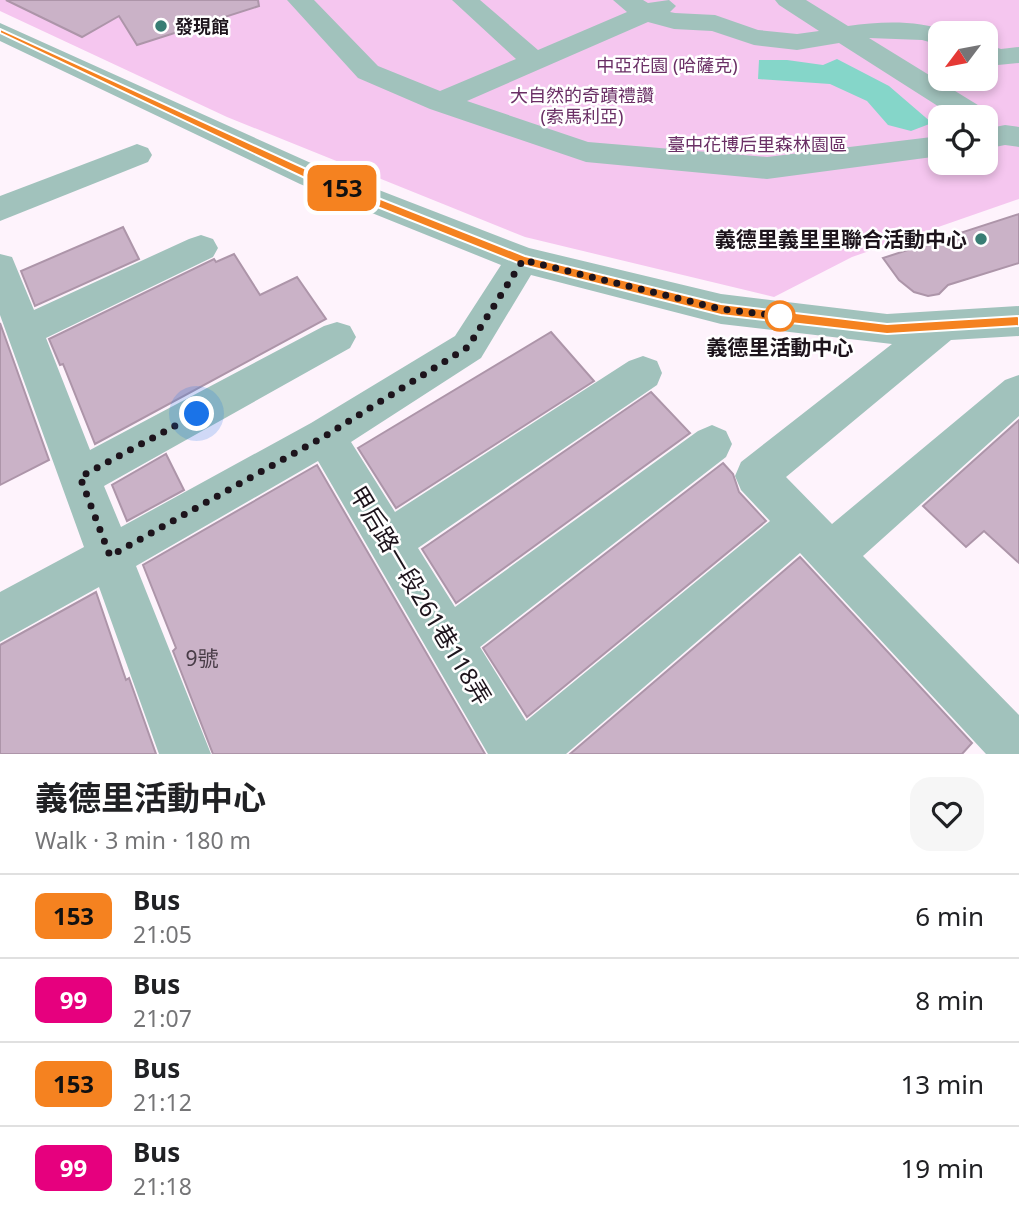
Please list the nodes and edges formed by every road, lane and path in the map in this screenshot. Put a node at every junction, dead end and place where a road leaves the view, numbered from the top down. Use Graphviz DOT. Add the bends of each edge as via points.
graph roads {
  1 [pos="300,0"];
  2 [pos="465,0"];
  3 [pos="676,0"];
  4 [pos="788,0"];
  5 [pos="635,7"];
  6 [pos="2,33"];
  7 [pos="928,33"];
  8 [pos="845,35"];
  9 [pos="1019,55"];
  10 [pos="998,57"];
  11 [pos="534,61"];
  12 [pos="440,102"];
  13 [pos="957,105"];
  14 [pos="928,148"];
  15 [pos="136,155"];
  16 [pos="0,209"];
  17 [pos="201,248"];
  18 [pos="523,260"];
  19 [pos="0,267"];
  20 [pos="1019,321"];
  21 [pos="942,326"];
  22 [pos="25,331"];
  23 [pos="337,337"];
  24 [pos="643,373"];
  25 [pos="1019,392"];
  26 [pos="325,436"];
  27 [pos="712,444"];
  28 [pos="80,477"];
  29 [pos="817,538"];
  30 [pos="389,542"];
  31 [pos="110,556"];
  32 [pos="0,618"];
  33 [pos="449,641"];
  34 [pos="1008,741"];
  35 [pos="185,754"];
  36 [pos="517,754"];
  37 [pos="526,754"];
  1 -- 12 [label="street" via="368,72"];
  2 -- 11 [label="street"];
  3 -- 5 [label="street"];
  4 -- 8 [label="street"];
  5 -- 8 [label="street" via="674,21 715,23 754,37 797,42"];
  5 -- 11 [label="street"];
  6 -- 18 [label="street" via="311,176"];
  7 -- 8 [label="street" via="879,29"];
  8 -- 13 [label="street"];
  9 -- 10 [label="street"];
  11 -- 12 [label="street"];
  12 -- 14 [label="street" via="586,152 767,168"];
  15 -- 16 [label="street"];
  17 -- 22 [label="street"];
  18 -- 21 [label="street" via="721,309 887,329"];
  18 -- 26 [label="street" via="468,347"];
  19 -- 22 [label="street"];
  20 -- 21 [label="street"];
  21 -- 29 [label="street" via="756,476"];
  22 -- 28 [label="street"];
  23 -- 28 [label="street"];
  24 -- 30 [label="street"];
  25 -- 29 [label="street"];
  26 -- 30 [label="street, 甲后路一段261巷118弄"];
  26 -- 31 [label="street"];
  27 -- 33 [label="street"];
  28 -- 31 [label="street"];
  29 -- 34 [label="street"];
  29 -- 37 [label="street"];
  30 -- 33 [label="street, 甲后路一段261巷118弄"];
  31 -- 32 [label="street"];
  31 -- 35 [label="street"];
  33 -- 36 [label="street, 甲后路一段261巷118弄"];
}
